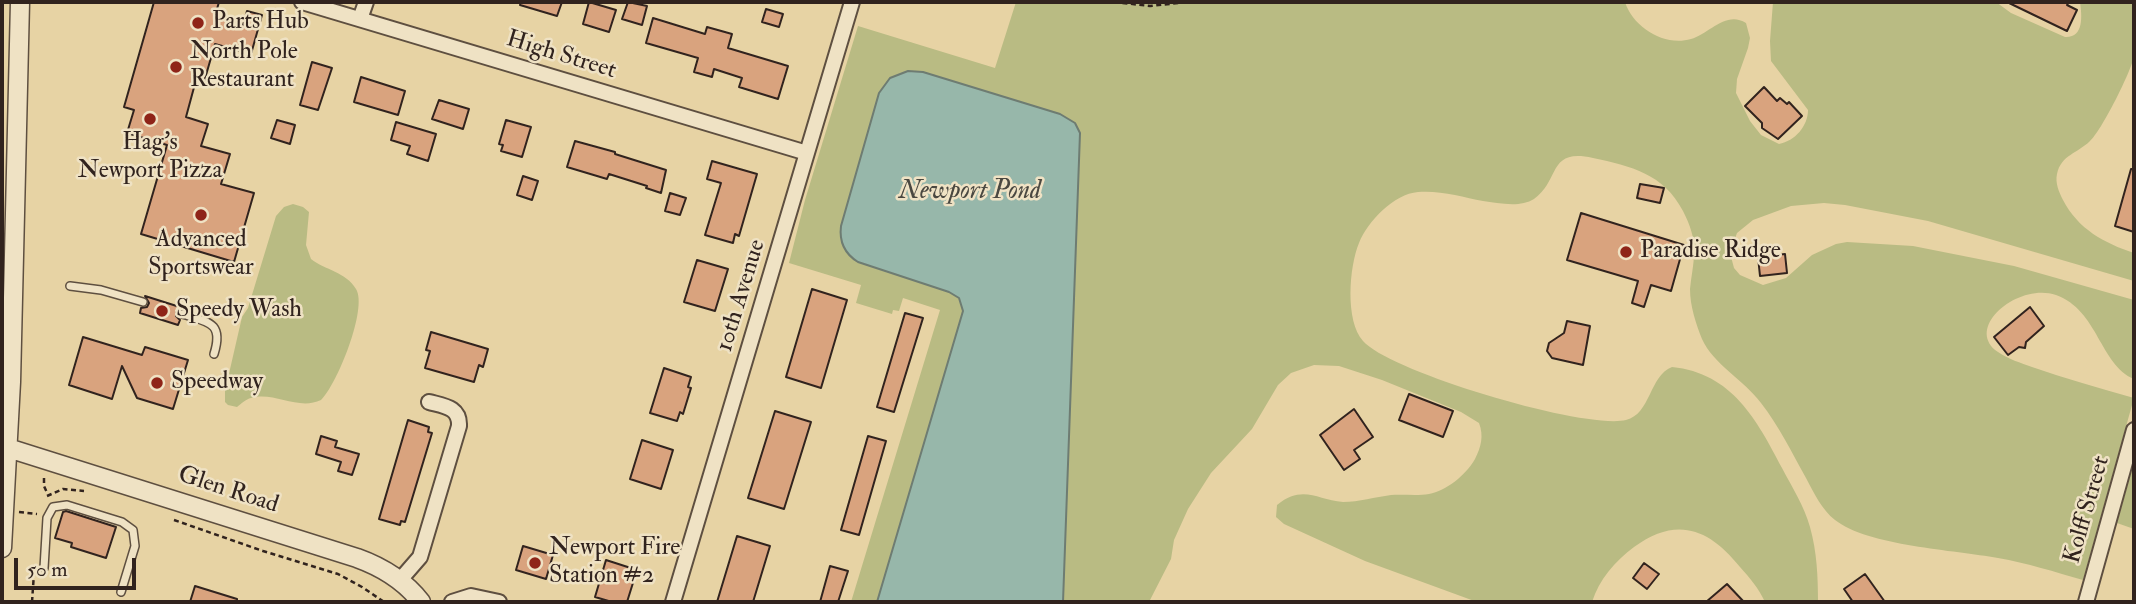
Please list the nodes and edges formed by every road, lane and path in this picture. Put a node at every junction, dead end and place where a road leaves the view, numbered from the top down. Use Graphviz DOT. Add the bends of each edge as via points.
graph roads {
  1 [pos="20,2"];
  2 [pos="302,2"];
  3 [pos="366,2"];
  4 [pos="852,2"];
  5 [pos="1114,2"];
  6 [pos="1188,2"];
  7 [pos="360,19"];
  8 [pos="807,153"];
  9 [pos="70,286"];
  10 [pos="143,302"];
  11 [pos="182,314"];
  12 [pos="214,355"];
  13 [pos="429,402"];
  14 [pos="2134,430"];
  15 [pos="8,448"];
  16 [pos="167,517"];
  17 [pos="2,548"];
  18 [pos="44,569"];
  19 [pos="34,570"];
  20 [pos="400,580"];
  21 [pos="121,592"];
  22 [pos="32,602"];
  23 [pos="384,602"];
  24 [pos="421,602"];
  25 [pos="452,602"];
  26 [pos="499,602"];
  27 [pos="673,602"];
  28 [pos="2086,602"];
  1 -- 15 [label="street"];
  2 -- 7 [label="street, High Street"];
  3 -- 7 [label="street"];
  4 -- 8 [label="street, 10th Avenue"];
  5 -- 6 [label="path" via="1150,6"];
  7 -- 8 [label="street, High Street"];
  8 -- 27 [label="street, 10th Avenue"];
  9 -- 10 [label="lane"];
  11 -- 12 [label="lane" via="215,327"];
  13 -- 20 [label="street" via="454,410 460,424 420,557"];
  14 -- 28 [label="street, Kolff Street"];
  15 -- 17 [label="street"];
  15 -- 20 [label="street, Glen Road" via="357,558"];
  16 -- 23 [label="path" via="338,574"];
  18 -- 21 [label="lane" via="47,516 55,506 69,505 133,530 135,546"];
  19 -- 22 [label="path"];
  20 -- 24 [label="street, Glen Road"];
  25 -- 26 [label="street" via="471,596"];
}
